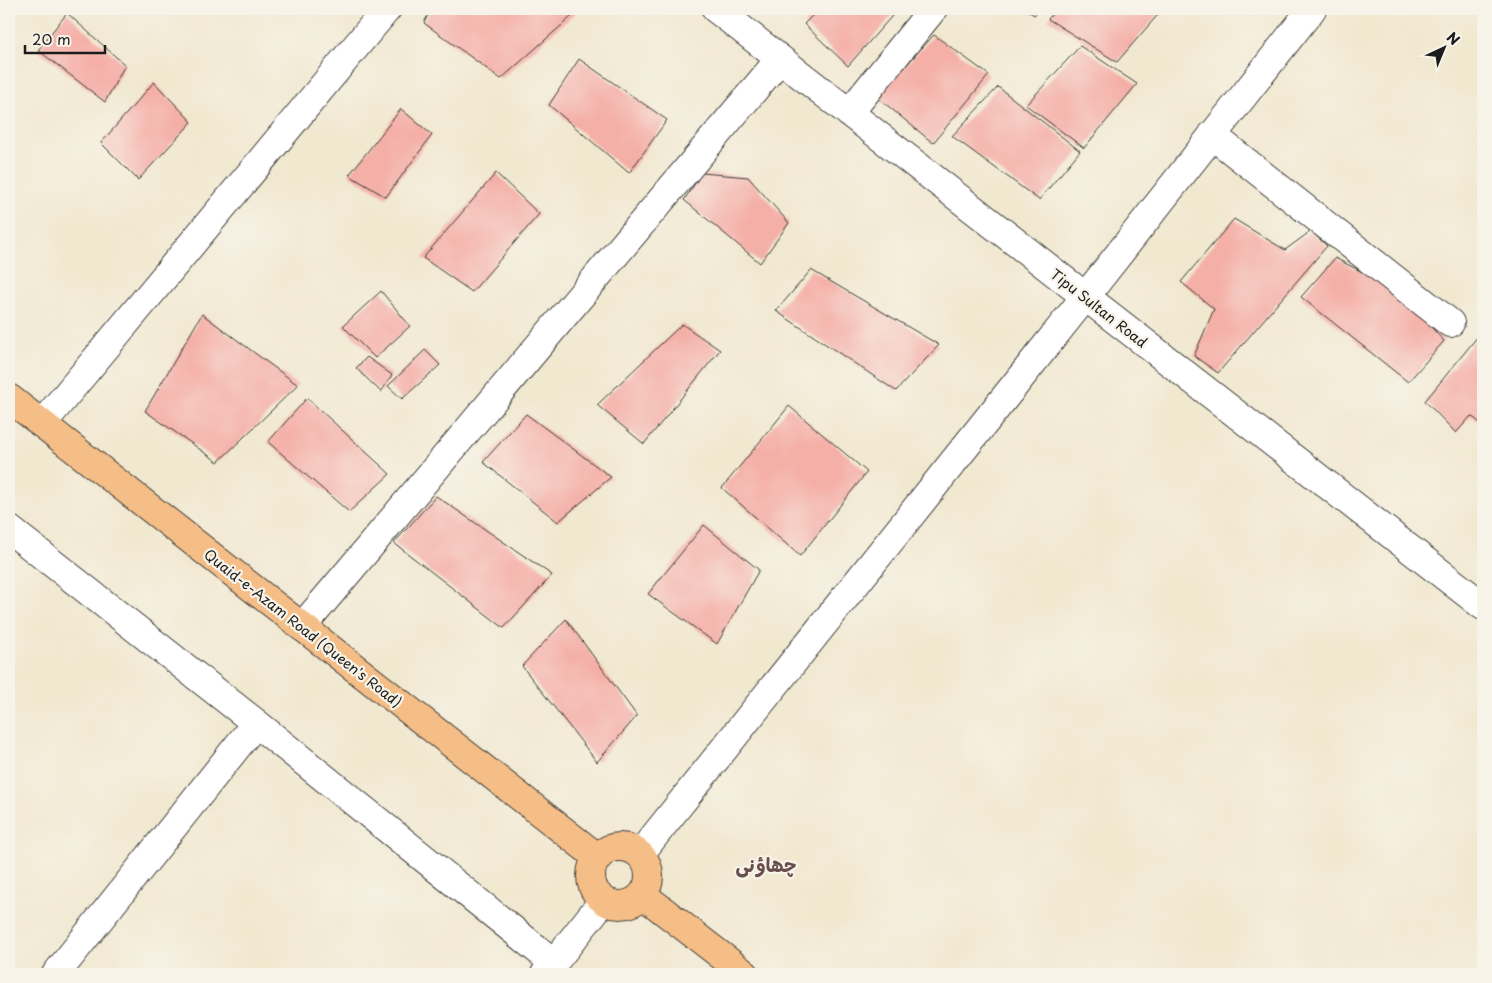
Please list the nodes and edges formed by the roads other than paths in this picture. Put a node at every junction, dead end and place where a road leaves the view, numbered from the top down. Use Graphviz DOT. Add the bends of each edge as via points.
graph roads {
  1 [pos="387,9"];
  2 [pos="716,9"];
  3 [pos="933,9"];
  4 [pos="1312,9"];
  5 [pos="780,59"];
  6 [pos="849,113"];
  7 [pos="1212,135"];
  8 [pos="1085,297"];
  9 [pos="1450,323"];
  10 [pos="9,398"];
  11 [pos="42,424"];
  12 [pos="10,533"];
  13 [pos="1483,606"];
  14 [pos="302,627"];
  15 [pos="256,723"];
  16 [pos="640,854"];
  17 [pos="597,857"];
  18 [pos="643,895"];
  19 [pos="603,901"];
  20 [pos="550,968"];
  21 [pos="56,974"];
  22 [pos="745,974"];
  1 -- 11 [label="street"];
  2 -- 5 [label="street, Tipu Sultan Road"];
  3 -- 6 [label="street"];
  4 -- 7 [label="street"];
  5 -- 6 [label="street, Tipu Sultan Road"];
  5 -- 14 [label="street"];
  6 -- 8 [label="street, Tipu Sultan Road"];
  7 -- 8 [label="street"];
  7 -- 9 [label="street"];
  8 -- 13 [label="street, Tipu Sultan Road"];
  8 -- 16 [label="street"];
  10 -- 11 [label="main road, Quaid-e-Azam Road (Queen's Road)"];
  11 -- 14 [label="main road, Quaid-e-Azam Road (Queen's Road)"];
  12 -- 15 [label="street"];
  14 -- 17 [label="main road, Quaid-e-Azam Road (Queen's Road)"];
  15 -- 20 [label="street"];
  15 -- 21 [label="street"];
  16 -- 17 [label="main road" via="618,847 610,848"];
  16 -- 18 [label="main road" via="648,866 649,882"];
  17 -- 19 [label="main road" via="591,868 590,880 594,892"];
  18 -- 19 [label="main road" via="631,904"];
  18 -- 22 [label="main road"];
  19 -- 20 [label="street"];
}
